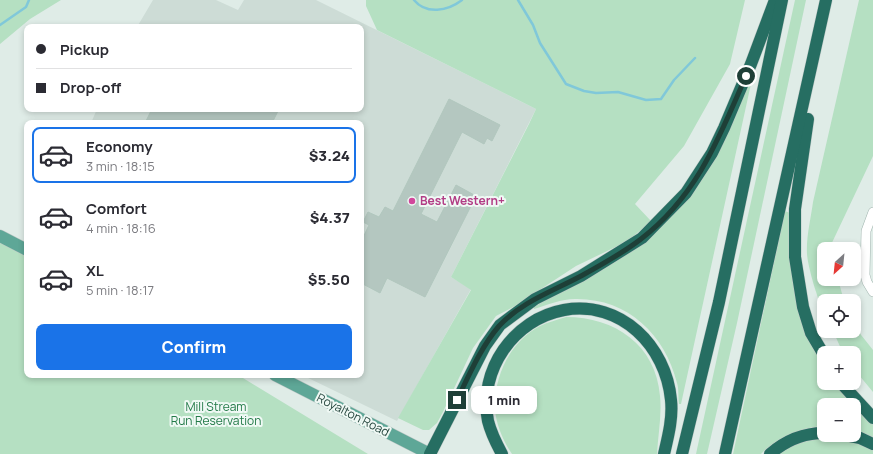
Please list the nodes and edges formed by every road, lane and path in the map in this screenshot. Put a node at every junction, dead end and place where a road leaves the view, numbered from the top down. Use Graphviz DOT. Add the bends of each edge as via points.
graph roads {
  1 [pos="775,0"];
  2 [pos="782,0"];
  3 [pos="826,0"];
  4 [pos="820,34"];
  5 [pos="873,212"];
  6 [pos="0,236"];
  7 [pos="24,248"];
  8 [pos="870,249"];
  9 [pos="873,292"];
  10 [pos="819,346"];
  11 [pos="281,378"];
  12 [pos="847,390"];
  13 [pos="873,418"];
  14 [pos="817,434"];
  15 [pos="861,438"];
  16 [pos="873,444"];
  17 [pos="430,454"];
  18 [pos="502,454"];
  19 [pos="664,454"];
  20 [pos="682,454"];
  21 [pos="725,454"];
  22 [pos="770,454"];
  1 -- 17 [label="highway" via="724,128 712,153 686,193 642,238 582,276 535,299 500,325 485,346"];
  2 -- 20 [label="highway" via="719,302"];
  3 -- 4 [label="highway"];
  4 -- 10 [label="highway" via="795,209 794,238 803,307 811,333"];
  4 -- 21 [label="highway"];
  5 -- 8 [label="street" via="866,231"];
  6 -- 7 [label="main road"];
  8 -- 9 [label="street" via="865,275"];
  11 -- 17 [label="main road, Royalton Road"];
  12 -- 13 [label="highway"];
  14 -- 22 [label="highway" via="787,442"];
  15 -- 16 [label="highway"];
  18 -- 19 [label="highway" via="488,420 487,403 491,375 498,359 514,336 534,321 564,310 596,311 624,321 640,333 657,354 666,373 671,400 670,426"];
}
